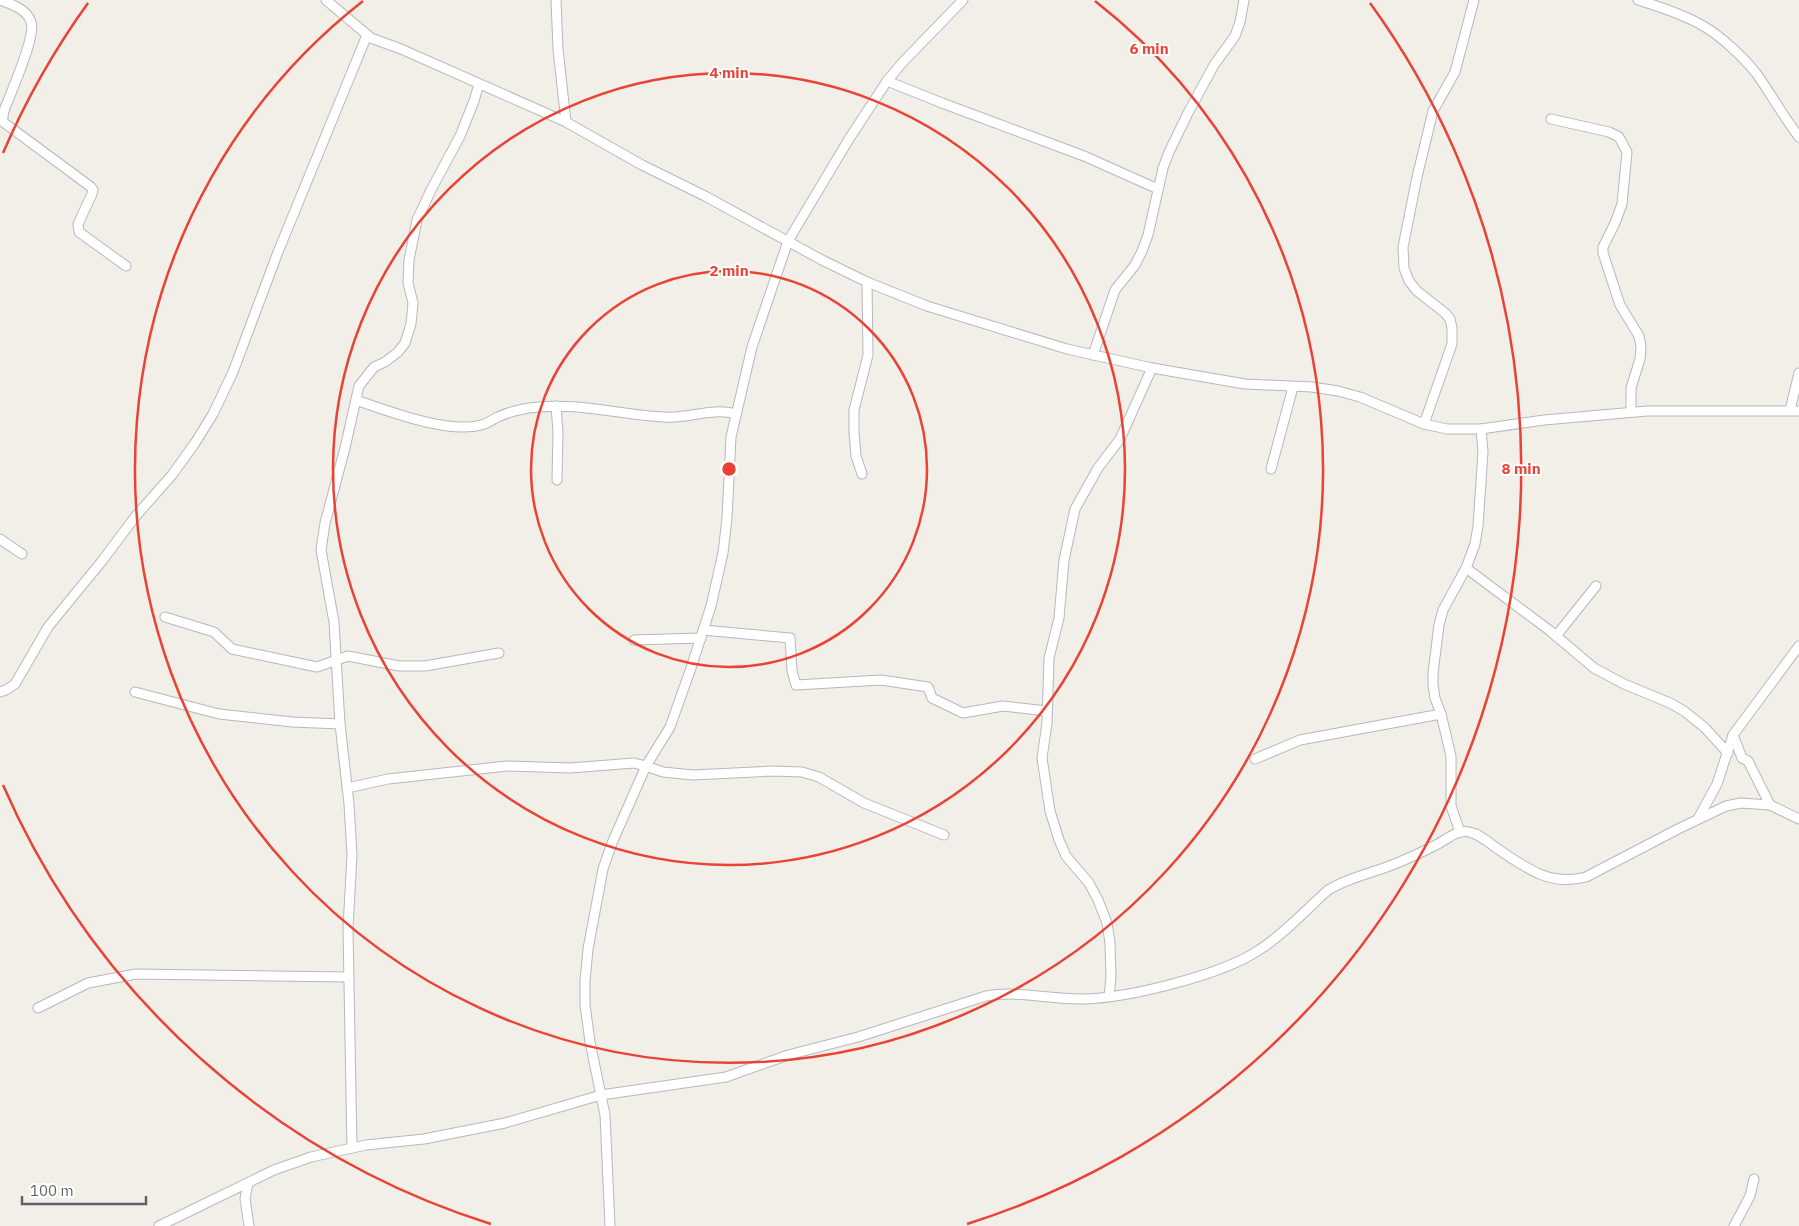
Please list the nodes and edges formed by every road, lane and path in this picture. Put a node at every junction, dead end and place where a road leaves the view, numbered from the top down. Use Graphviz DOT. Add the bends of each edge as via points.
graph roads {
  1 [pos="0,0"];
  2 [pos="326,0"];
  3 [pos="556,0"];
  4 [pos="963,0"];
  5 [pos="1244,0"];
  6 [pos="1474,0"];
  7 [pos="1638,0"];
  8 [pos="367,35"];
  9 [pos="888,81"];
  10 [pos="479,84"];
  11 [pos="1551,119"];
  12 [pos="566,122"];
  13 [pos="1799,136"];
  14 [pos="1158,189"];
  15 [pos="788,241"];
  16 [pos="126,266"];
  17 [pos="867,282"];
  18 [pos="1093,355"];
  19 [pos="1152,368"];
  20 [pos="1799,373"];
  21 [pos="1293,387"];
  22 [pos="356,400"];
  23 [pos="556,406"];
  24 [pos="1794,410"];
  25 [pos="1631,412"];
  26 [pos="736,414"];
  27 [pos="1424,424"];
  28 [pos="1481,430"];
  29 [pos="1271,469"];
  30 [pos="862,474"];
  31 [pos="557,480"];
  32 [pos="0,539"];
  33 [pos="22,554"];
  34 [pos="1466,568"];
  35 [pos="1596,586"];
  36 [pos="165,617"];
  37 [pos="702,634"];
  38 [pos="1556,636"];
  39 [pos="634,640"];
  40 [pos="1799,646"];
  41 [pos="499,653"];
  42 [pos="337,660"];
  43 [pos="0,692"];
  44 [pos="135,692"];
  45 [pos="1047,711"];
  46 [pos="1441,714"];
  47 [pos="340,724"];
  48 [pos="1733,735"];
  49 [pos="1728,753"];
  50 [pos="1255,759"];
  51 [pos="646,766"];
  52 [pos="347,788"];
  53 [pos="1770,805"];
  54 [pos="1799,818"];
  55 [pos="1698,819"];
  56 [pos="1460,832"];
  57 [pos="944,834"];
  58 [pos="349,978"];
  59 [pos="1109,997"];
  60 [pos="38,1008"];
  61 [pos="602,1095"];
  62 [pos="352,1148"];
  63 [pos="1754,1179"];
  64 [pos="248,1183"];
  65 [pos="159,1226"];
  66 [pos="249,1226"];
  67 [pos="610,1226"];
  68 [pos="1734,1226"];
  1 -- 16 [label="street" via="24,12 31,21 32,30 3,110 3,122 91,187 92,194 78,224 79,232"];
  2 -- 8 [label="street"];
  3 -- 12 [label="street"];
  4 -- 9 [label="street"];
  5 -- 14 [label="street" via="1235,36 1214,65 1188,113 1169,152"];
  6 -- 27 [label="street" via="1454,72 1433,111 1402,247 1409,281 1446,313 1452,328 1452,344"];
  7 -- 13 [label="street" via="1706,27 1744,59"];
  8 -- 10 [label="street"];
  8 -- 43 [label="street" via="214,414 172,475 135,516 48,627 15,684"];
  9 -- 14 [label="street" via="1084,156"];
  9 -- 15 [label="street"];
  10 -- 12 [label="street"];
  10 -- 22 [label="street" via="463,128 417,220 409,260 408,283 413,303 411,324 405,343 398,352 374,367 360,386"];
  11 -- 25 [label="street" via="1609,132 1619,137 1627,152 1622,204 1603,253 1620,305 1639,336 1641,347 1631,388"];
  12 -- 15 [label="street"];
  14 -- 18 [label="street" via="1142,251 1115,290"];
  15 -- 17 [label="street"];
  15 -- 26 [label="street" via="752,347"];
  17 -- 18 [label="street" via="926,306"];
  17 -- 30 [label="street" via="868,354 854,410 856,456"];
  18 -- 19 [label="street"];
  19 -- 21 [label="street" via="1245,384"];
  19 -- 45 [label="street" via="1120,439 1098,468 1075,509 1049,658"];
  20 -- 24 [label="street"];
  21 -- 27 [label="street" via="1312,387 1360,397"];
  21 -- 29 [label="street"];
  22 -- 23 [label="street" via="409,417 464,427 482,425 517,410"];
  22 -- 42 [label="street" via="324,523 321,550 334,622"];
  23 -- 26 [label="street" via="592,407 666,417 715,411"];
  23 -- 31 [label="street"];
  24 -- 25 [label="street"];
  25 -- 28 [label="street"];
  26 -- 37 [label="street" via="731,437 723,553"];
  27 -- 28 [label="street" via="1447,429"];
  28 -- 34 [label="street" via="1483,452 1478,526"];
  32 -- 33 [label="street"];
  34 -- 38 [label="street"];
  34 -- 46 [label="street" via="1438,625 1432,686"];
  35 -- 38 [label="street"];
  36 -- 42 [label="street" via="214,632 232,649 317,667"];
  37 -- 39 [label="street"];
  37 -- 45 [label="street" via="790,638 796,684 881,680 928,688 932,698 963,712 1003,706"];
  37 -- 51 [label="street" via="670,728"];
  38 -- 49 [label="street" via="1594,668 1684,711"];
  40 -- 48 [label="street"];
  41 -- 42 [label="street" via="425,666 399,666 348,656"];
  42 -- 47 [label="street"];
  44 -- 47 [label="street" via="219,714"];
  45 -- 59 [label="street" via="1042,758 1050,812 1066,856 1089,883 1107,923 1111,977"];
  46 -- 50 [label="street" via="1300,740"];
  46 -- 56 [label="street" via="1451,756 1450,806"];
  47 -- 52 [label="street"];
  48 -- 49 [label="street"];
  48 -- 53 [label="street" via="1742,758 1748,761"];
  49 -- 55 [label="street" via="1717,784"];
  51 -- 52 [label="street" via="634,763 570,768 507,766 388,778"];
  51 -- 57 [label="street" via="663,772 693,775 802,772 819,777 864,803"];
  51 -- 61 [label="street" via="602,869 588,949 585,1005"];
  52 -- 58 [label="street" via="352,855"];
  53 -- 54 [label="street"];
  53 -- 55 [label="street" via="1741,803"];
  55 -- 56 [label="street" via="1586,877 1574,880 1543,876 1477,834"];
  56 -- 59 [label="street" via="1406,859 1328,890 1260,950 1239,961 1169,984"];
  58 -- 60 [label="street" via="136,974 88,982"];
  58 -- 62 [label="street"];
  59 -- 61 [label="street" via="1067,999 999,993 788,1055 726,1077"];
  61 -- 62 [label="street" via="505,1123 424,1139"];
  61 -- 67 [label="street"];
  62 -- 64 [label="street" via="274,1170"];
  63 -- 68 [label="street" via="1750,1196"];
  64 -- 65 [label="street"];
  64 -- 66 [label="street" via="245,1199"];
}
